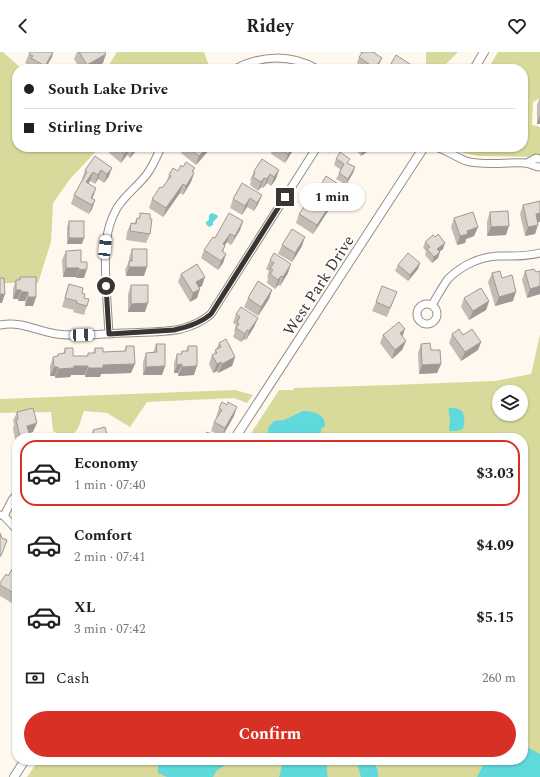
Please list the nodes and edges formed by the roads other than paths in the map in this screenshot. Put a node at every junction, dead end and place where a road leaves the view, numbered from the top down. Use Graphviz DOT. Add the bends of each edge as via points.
graph roads {
  1 [pos="484,52"];
  2 [pos="284,55"];
  3 [pos="246,64"];
  4 [pos="307,64"];
  5 [pos="477,64"];
  6 [pos="159,152"];
  7 [pos="314,152"];
  8 [pos="421,152"];
  9 [pos="448,152"];
  10 [pos="540,159"];
  11 [pos="527,163"];
  12 [pos="540,167"];
  13 [pos="540,253"];
  14 [pos="432,305"];
  15 [pos="0,325"];
  16 [pos="109,334"];
  17 [pos="238,433"];
  18 [pos="12,500"];
  19 [pos="2,516"];
  20 [pos="12,525"];
  21 [pos="22,765"];
  22 [pos="14,777"];
  1 -- 5 [label="street"];
  2 -- 3 [label="street"];
  2 -- 4 [label="street"];
  6 -- 16 [label="street" via="147,174 119,204 108,227 105,259"];
  7 -- 16 [label="street" via="211,314 197,323 182,328"];
  8 -- 17 [label="street, West Park Drive"];
  9 -- 11 [label="street" via="466,161"];
  10 -- 11 [label="street" via="536,158"];
  11 -- 12 [label="street"];
  13 -- 14 [label="street" via="521,257 496,256 471,263 448,280"];
  15 -- 16 [label="street" via="20,324 64,335"];
  18 -- 19 [label="street"];
  19 -- 20 [label="street"];
  21 -- 22 [label="street"];
}
